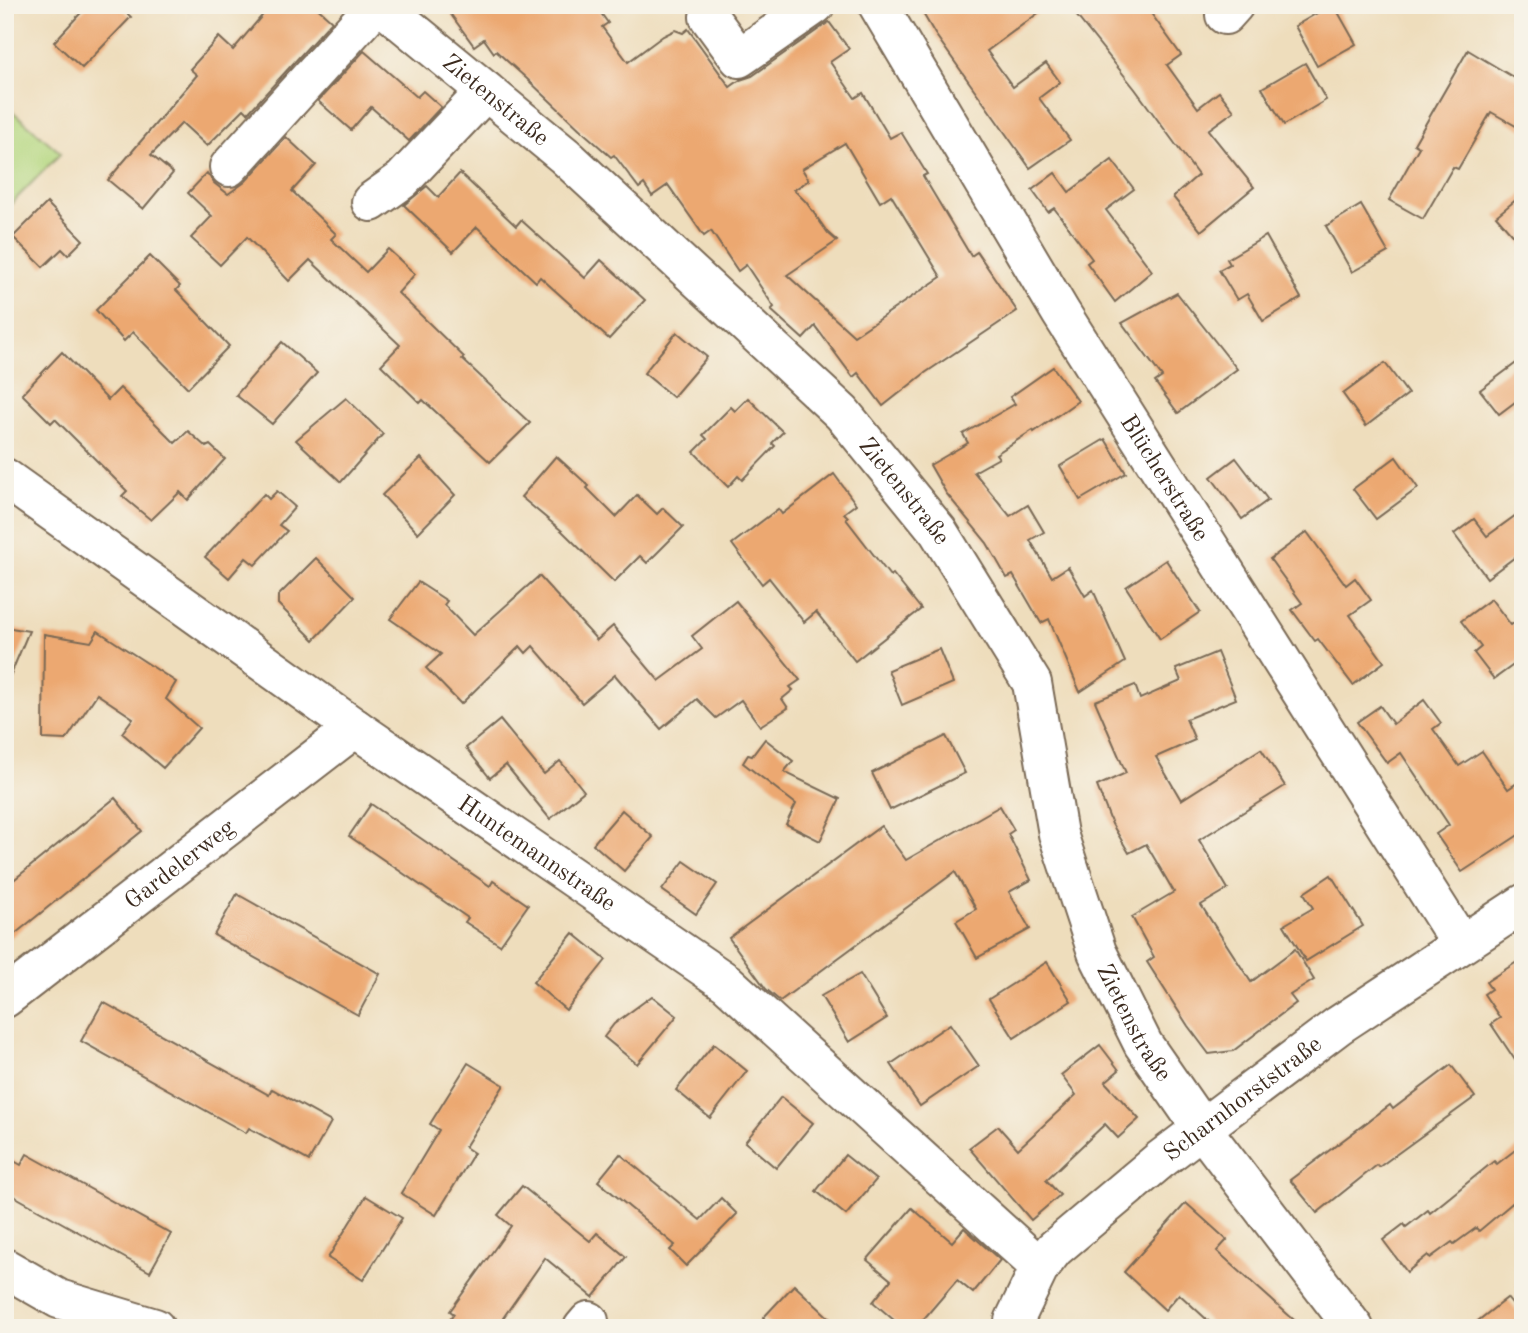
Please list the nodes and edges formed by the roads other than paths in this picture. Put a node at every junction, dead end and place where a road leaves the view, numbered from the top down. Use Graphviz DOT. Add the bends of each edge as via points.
graph roads {
  1 [pos="378,5"];
  2 [pos="816,5"];
  3 [pos="878,5"];
  4 [pos="709,17"];
  5 [pos="486,92"];
  6 [pos="229,167"];
  7 [pos="371,202"];
  8 [pos="5,478"];
  9 [pos="355,728"];
  10 [pos="1523,904"];
  11 [pos="1461,944"];
  12 [pos="5,998"];
  13 [pos="1202,1129"];
  14 [pos="1040,1267"];
  15 [pos="5,1268"];
  16 [pos="1008,1326"];
  17 [pos="155,1328"];
  18 [pos="1354,1328"];
  1 -- 5 [label="street, Zietenstraße"];
  1 -- 6 [label="street"];
  2 -- 4 [label="street" via="739,58"];
  3 -- 11 [label="street, Blücherstraße" via="1061,313"];
  5 -- 7 [label="street" via="402,180"];
  5 -- 13 [label="street, Zietenstraße" via="565,156 842,413 937,531 1032,683 1058,834 1097,952 1143,1045"];
  8 -- 9 [label="street, Huntemannstraße"];
  9 -- 12 [label="street, Gardelerweg"];
  9 -- 14 [label="street, Huntemannstraße" via="727,983"];
  10 -- 11 [label="street, Scharnhorststraße"];
  11 -- 13 [label="street, Scharnhorststraße" via="1339,1025"];
  13 -- 14 [label="street, Scharnhorststraße" via="1054,1249"];
  13 -- 18 [label="street, Zietenstraße"];
  14 -- 16 [label="street, Scharnhorststraße"];
  15 -- 17 [label="street" via="59,1299"];
}
